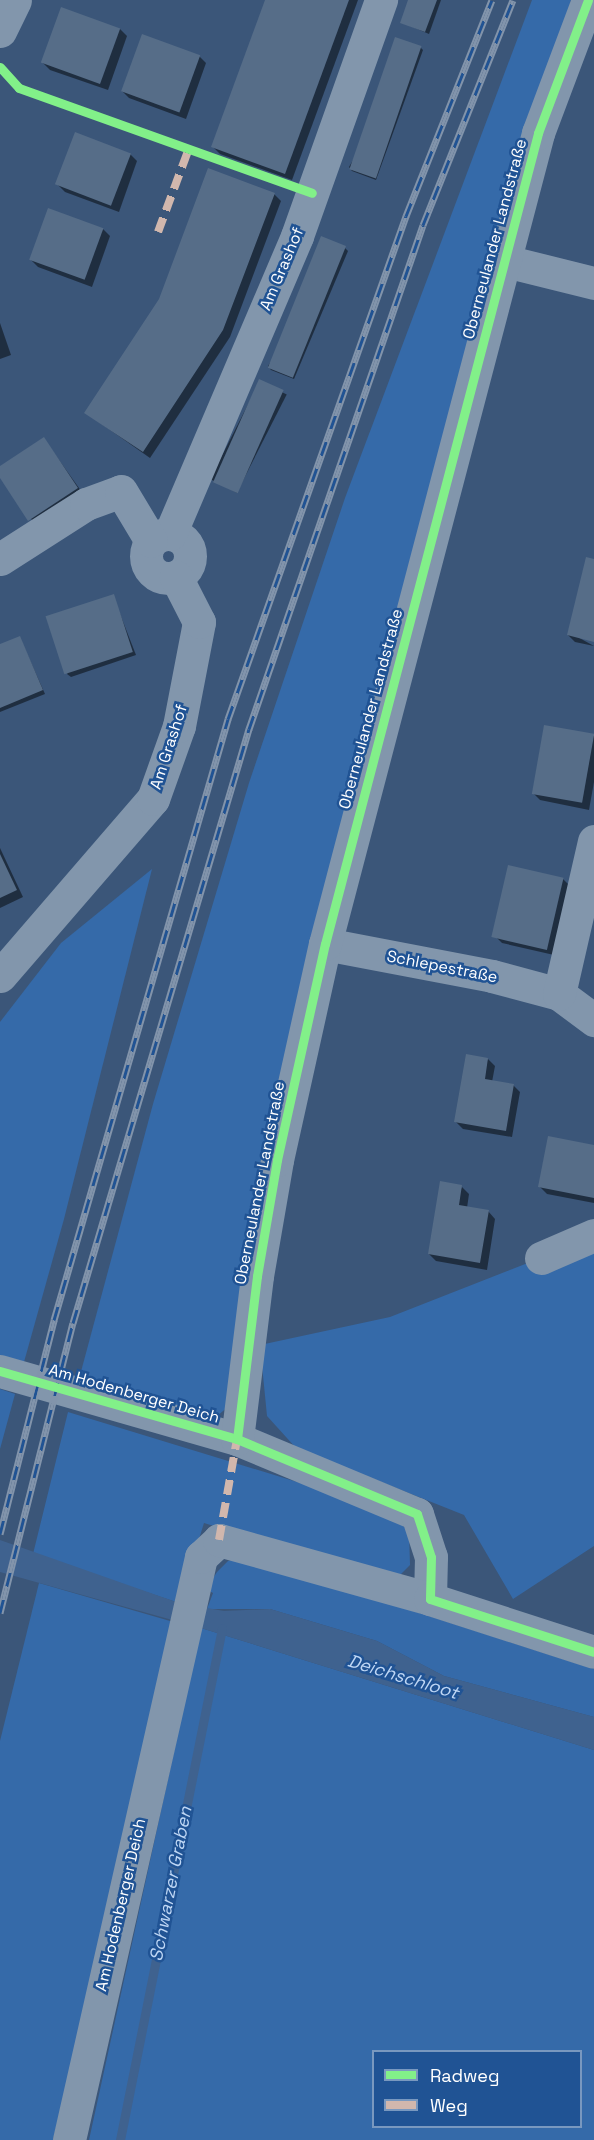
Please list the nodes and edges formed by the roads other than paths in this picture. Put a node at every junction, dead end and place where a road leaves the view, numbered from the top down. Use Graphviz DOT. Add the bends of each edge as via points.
graph roads {
  1 [pos="15,0"];
  2 [pos="381,0"];
  3 [pos="588,0"];
  4 [pos="0,31"];
  5 [pos="505,261"];
  6 [pos="594,283"];
  7 [pos="160,537"];
  8 [pos="0,559"];
  9 [pos="594,841"];
  10 [pos="325,944"];
  11 [pos="0,976"];
  12 [pos="559,994"];
  13 [pos="594,1020"];
  14 [pos="594,1235"];
  15 [pos="541,1258"];
  16 [pos="0,1371"];
  17 [pos="237,1439"];
  18 [pos="430,1599"];
  19 [pos="594,1652"];
  20 [pos="69,2140"];
  1 -- 4 [label="street"];
  2 -- 7 [label="street, Am Grashof" via="297,236"];
  3 -- 5 [label="street, Oberneulander Landstraße" via="538,133"];
  5 -- 6 [label="street"];
  5 -- 10 [label="street, Oberneulander Landstraße"];
  7 -- 8 [label="street, Am Grashof" via="121,491 86,504"];
  7 -- 11 [label="street, Am Grashof" via="186,543 190,552 184,571 176,577 199,622 179,726 153,799"];
  9 -- 12 [label="street"];
  10 -- 12 [label="street, Schlepestraße" via="492,976"];
  10 -- 17 [label="street, Oberneulander Landstraße" via="276,1160 256,1276"];
  12 -- 13 [label="street, Schlepestraße"];
  14 -- 15 [label="street"];
  16 -- 17 [label="street, Am Hodenberger Deich"];
  17 -- 18 [label="street, Am Hodenberger Deich" via="417,1514 431,1557"];
  18 -- 19 [label="street, Am Hodenberger Deich"];
  18 -- 20 [label="street, Am Hodenberger Deich" via="219,1540 201,1557"];
}
